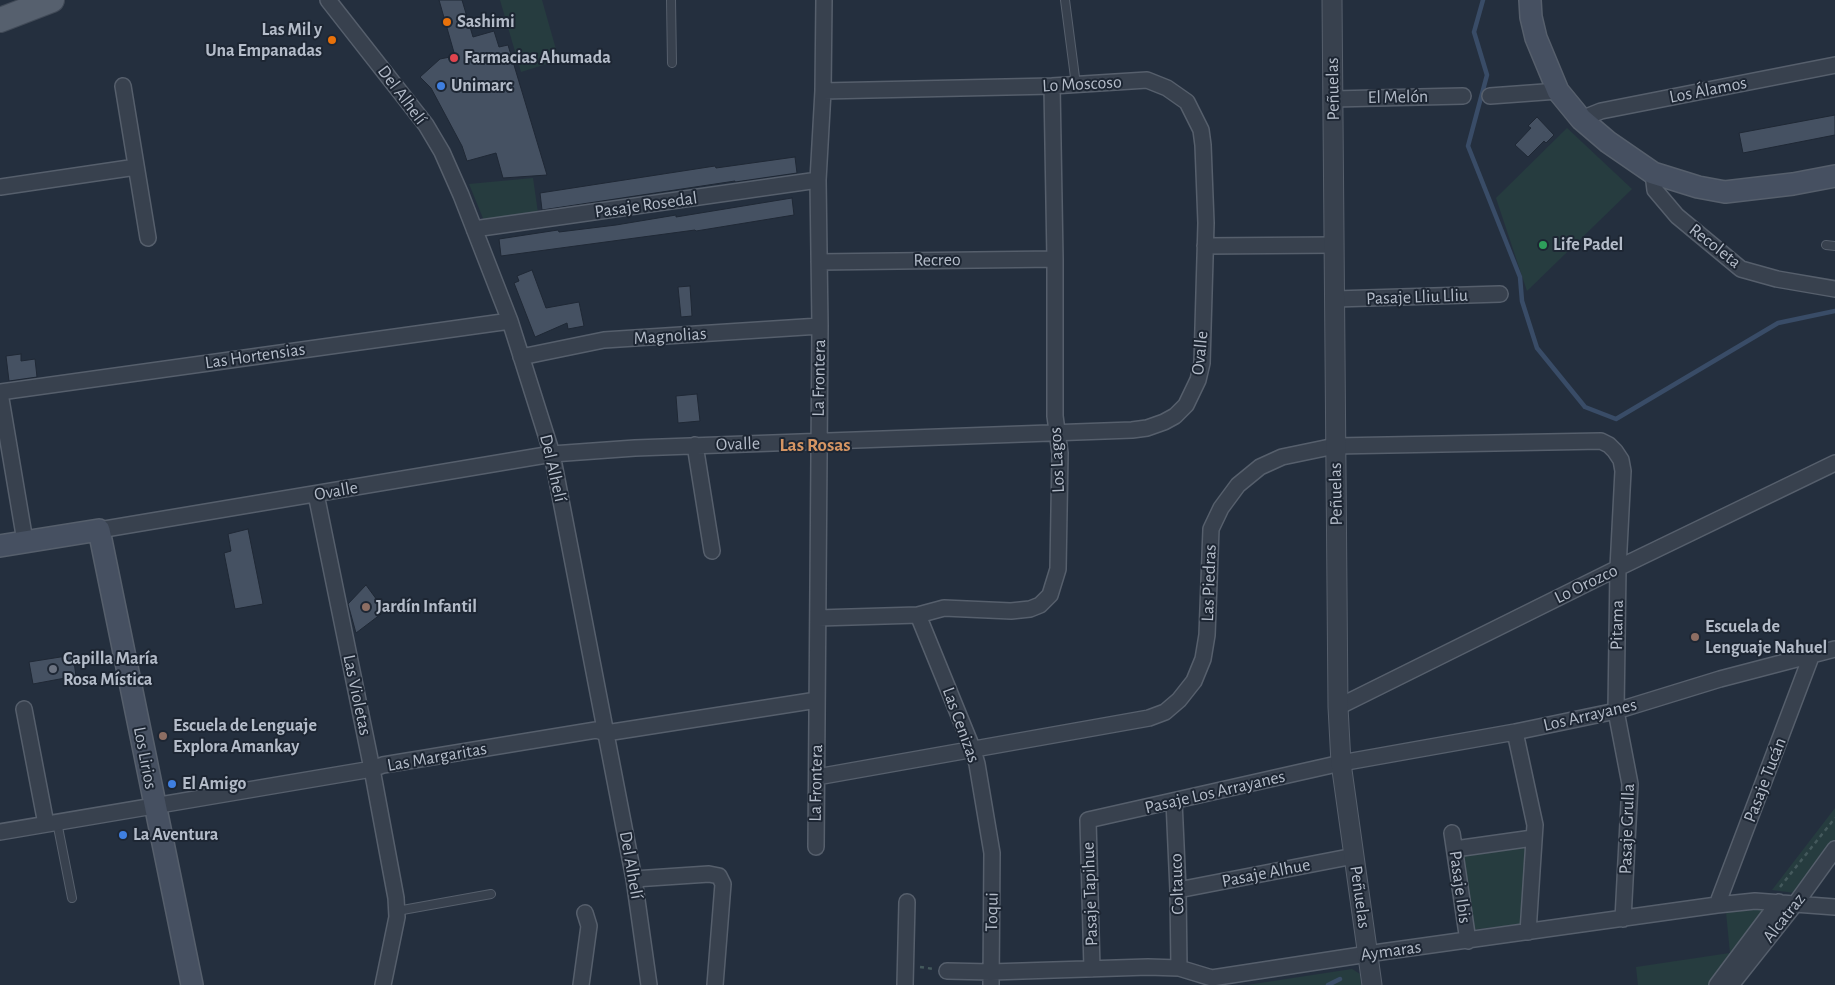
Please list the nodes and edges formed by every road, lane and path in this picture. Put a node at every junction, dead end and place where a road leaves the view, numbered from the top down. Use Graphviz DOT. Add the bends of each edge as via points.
graph roads {
  1 [pos="24,0"];
  2 [pos="52,0"];
  3 [pos="328,0"];
  4 [pos="671,0"];
  5 [pos="824,0"];
  6 [pos="1065,0"];
  7 [pos="1332,0"];
  8 [pos="1530,0"];
  9 [pos="0,9"];
  10 [pos="0,20"];
  11 [pos="672,63"];
  12 [pos="1835,66"];
  13 [pos="1076,84"];
  14 [pos="123,86"];
  15 [pos="1052,86"];
  16 [pos="823,91"];
  17 [pos="1558,91"];
  18 [pos="1463,96"];
  19 [pos="1490,96"];
  20 [pos="1333,98"];
  21 [pos="1582,119"];
  22 [pos="136,167"];
  23 [pos="1653,173"];
  24 [pos="1835,176"];
  25 [pos="818,180"];
  26 [pos="0,187"];
  27 [pos="474,230"];
  28 [pos="148,238"];
  29 [pos="1334,245"];
  30 [pos="1826,245"];
  31 [pos="1205,246"];
  32 [pos="1835,246"];
  33 [pos="1055,259"];
  34 [pos="819,262"];
  35 [pos="1835,289"];
  36 [pos="1500,294"];
  37 [pos="1335,299"];
  38 [pos="510,321"];
  39 [pos="820,326"];
  40 [pos="521,357"];
  41 [pos="0,393"];
  42 [pos="1058,433"];
  43 [pos="819,440"];
  44 [pos="694,445"];
  45 [pos="1335,446"];
  46 [pos="1615,451"];
  47 [pos="552,454"];
  48 [pos="1835,462"];
  49 [pos="316,494"];
  50 [pos="99,530"];
  51 [pos="25,541"];
  52 [pos="0,546"];
  53 [pos="712,552"];
  54 [pos="1618,568"];
  55 [pos="918,615"];
  56 [pos="818,618"];
  57 [pos="1835,649"];
  58 [pos="1812,654"];
  59 [pos="817,700"];
  60 [pos="1338,707"];
  61 [pos="24,710"];
  62 [pos="1616,711"];
  63 [pos="606,732"];
  64 [pos="1515,732"];
  65 [pos="973,750"];
  66 [pos="1341,763"];
  67 [pos="372,769"];
  68 [pos="817,777"];
  69 [pos="1174,801"];
  70 [pos="155,806"];
  71 [pos="1835,818"];
  72 [pos="1088,820"];
  73 [pos="52,823"];
  74 [pos="0,832"];
  75 [pos="1452,833"];
  76 [pos="1533,838"];
  77 [pos="991,840"];
  78 [pos="816,847"];
  79 [pos="1455,848"];
  80 [pos="1835,849"];
  81 [pos="1354,856"];
  82 [pos="634,879"];
  83 [pos="1178,890"];
  84 [pos="491,894"];
  85 [pos="72,898"];
  86 [pos="907,902"];
  87 [pos="1774,902"];
  88 [pos="1796,903"];
  89 [pos="1717,905"];
  90 [pos="1835,907"];
  91 [pos="397,911"];
  92 [pos="584,913"];
  93 [pos="1623,919"];
  94 [pos="1528,932"];
  95 [pos="1468,940"];
  96 [pos="1368,954"];
  97 [pos="906,965"];
  98 [pos="1178,968"];
  99 [pos="1092,969"];
  100 [pos="947,971"];
  101 [pos="991,978"];
  102 [pos="192,985"];
  103 [pos="382,985"];
  104 [pos="582,985"];
  105 [pos="649,985"];
  106 [pos="716,985"];
  107 [pos="905,985"];
  108 [pos="1372,985"];
  109 [pos="1717,985"];
  110 [pos="1731,985"];
  1 -- 9 [label="main road"];
  2 -- 10 [label="main road"];
  3 -- 27 [label="street, Del Alhelí" via="426,125 442,152"];
  4 -- 11 [label="lane"];
  5 -- 16 [label="street, La Frontera"];
  6 -- 13 [label="lane"];
  7 -- 20 [label="street, Peñuelas"];
  8 -- 17 [label="main road" via="1536,38"];
  12 -- 21 [label="street, Los Álamos" via="1602,111"];
  13 -- 15 [label="street, Lo Moscoso"];
  13 -- 31 [label="street, Lo Moscoso" via="1147,80 1167,88 1187,102 1201,130 1204,145"];
  14 -- 22 [label="street"];
  15 -- 16 [label="street, Lo Moscoso"];
  15 -- 33 [label="street, Los Lagos"];
  16 -- 25 [label="street, La Frontera"];
  17 -- 19 [label="street"];
  17 -- 21 [label="main road"];
  18 -- 20 [label="street, El Melón"];
  20 -- 29 [label="street, Peñuelas"];
  21 -- 23 [label="main road" via="1617,149"];
  22 -- 26 [label="street"];
  22 -- 28 [label="street"];
  23 -- 24 [label="main road" via="1725,192"];
  23 -- 35 [label="street, Recoleta" via="1655,190 1677,216 1741,269"];
  25 -- 27 [label="street, Pasaje Rosedal"];
  25 -- 34 [label="street, La Frontera"];
  27 -- 38 [label="street, Del Alhelí"];
  29 -- 31 [label="street"];
  29 -- 37 [label="street, Peñuelas"];
  30 -- 32 [label="lane"];
  31 -- 42 [label="street, Ovalle" via="1202,364 1186,405 1175,416 1146,428"];
  33 -- 34 [label="street, Recreo"];
  33 -- 42 [label="street, Los Lagos" via="1055,416"];
  34 -- 39 [label="street, La Frontera"];
  36 -- 37 [label="street, Pasaje Lliu Lliu"];
  37 -- 45 [label="street, Peñuelas"];
  38 -- 40 [label="street, Del Alhelí"];
  38 -- 41 [label="street, Las Hortensias"];
  39 -- 40 [label="street, Magnolias" via="604,340"];
  39 -- 43 [label="street, La Frontera"];
  40 -- 47 [label="street, Del Alhelí"];
  41 -- 51 [label="street"];
  42 -- 43 [label="street, Ovalle"];
  42 -- 55 [label="street, Los Lagos" via="1058,569 1050,595 1030,609 944,608"];
  43 -- 44 [label="street, Ovalle"];
  43 -- 56 [label="street, La Frontera"];
  44 -- 47 [label="street, Ovalle"];
  44 -- 53 [label="street"];
  45 -- 46 [label="street, Las Piedras" via="1601,441"];
  45 -- 60 [label="street, Peñuelas"];
  45 -- 65 [label="street, Las Piedras" via="1282,457 1260,467 1238,485 1222,508 1211,530 1208,635 1204,659 1194,681 1165,712 1149,718"];
  46 -- 54 [label="street, Pitama" via="1623,471"];
  47 -- 49 [label="street, Ovalle"];
  47 -- 63 [label="street, Del Alhelí"];
  48 -- 54 [label="street, Lo Orozco"];
  49 -- 50 [label="street, Ovalle"];
  49 -- 67 [label="street, Las Violetas"];
  50 -- 51 [label="main road, Ovalle"];
  50 -- 70 [label="main road, Los Lirios"];
  51 -- 52 [label="main road, Ovalle"];
  54 -- 60 [label="street, Lo Orozco"];
  54 -- 62 [label="street, Pitama"];
  55 -- 56 [label="street, Los Lagos"];
  55 -- 65 [label="street, Las Cenizas"];
  56 -- 59 [label="street, La Frontera"];
  57 -- 58 [label="street, Los Arrayanes"];
  58 -- 62 [label="street, Los Arrayanes"];
  58 -- 89 [label="street, Pasaje Tucán"];
  59 -- 63 [label="street, Las Margaritas"];
  59 -- 68 [label="street, La Frontera"];
  60 -- 66 [label="street, Peñuelas"];
  61 -- 73 [label="street"];
  62 -- 64 [label="street, Los Arrayanes"];
  62 -- 93 [label="street, Pasaje Grulla" via="1630,784"];
  63 -- 67 [label="street, Las Margaritas" via="596,730"];
  63 -- 82 [label="street, Del Alhelí"];
  64 -- 66 [label="street, Los Arrayanes"];
  64 -- 76 [label="street" via="1535,825"];
  65 -- 68 [label="street, Las Piedras"];
  65 -- 77 [label="street, Las Cenizas"];
  66 -- 69 [label="street, Pasaje Los Arrayanes"];
  66 -- 81 [label="street, Peñuelas"];
  67 -- 70 [label="street, Las Margaritas"];
  67 -- 91 [label="street, Las Violetas"];
  68 -- 78 [label="street, La Frontera"];
  69 -- 72 [label="street, Pasaje Los Arrayanes"];
  69 -- 83 [label="street, Coltauco"];
  70 -- 73 [label="street, Las Margaritas"];
  70 -- 102 [label="main road, Los Lirios"];
  71 -- 87 [label="path"];
  72 -- 99 [label="street, Pasaje Tapihue"];
  73 -- 74 [label="street, Las Margaritas"];
  73 -- 85 [label="lane"];
  75 -- 79 [label="street, Pasaje Ibis"];
  76 -- 79 [label="street"];
  76 -- 94 [label="street"];
  77 -- 101 [label="street, Toqui"];
  79 -- 95 [label="street, Pasaje Ibis"];
  80 -- 88 [label="street, Alcatraz"];
  81 -- 83 [label="street, Pasaje Alhue"];
  81 -- 96 [label="street, Peñuelas"];
  82 -- 105 [label="street, Del Alhelí"];
  82 -- 106 [label="street" via="719,876 723,884"];
  83 -- 98 [label="street, Coltauco"];
  84 -- 91 [label="lane"];
  86 -- 97 [label="street"];
  87 -- 88 [label="street, Aymaras"];
  87 -- 89 [label="street, Aymaras"];
  87 -- 109 [label="street, Alcatraz"];
  88 -- 90 [label="street, Aymaras"];
  88 -- 110 [label="street, Alcatraz"];
  89 -- 93 [label="street, Aymaras"];
  91 -- 103 [label="street, Las Violetas"];
  92 -- 104 [label="street" via="589,926"];
  93 -- 94 [label="street, Aymaras"];
  94 -- 95 [label="street, Aymaras"];
  95 -- 96 [label="street, Aymaras"];
  96 -- 98 [label="street, Aymaras" via="1212,978"];
  96 -- 108 [label="street, Peñuelas"];
  97 -- 100 [label="path"];
  97 -- 107 [label="street"];
  98 -- 99 [label="street, Aymaras"];
  99 -- 101 [label="street, Aymaras"];
  100 -- 101 [label="street, Aymaras"];
}
